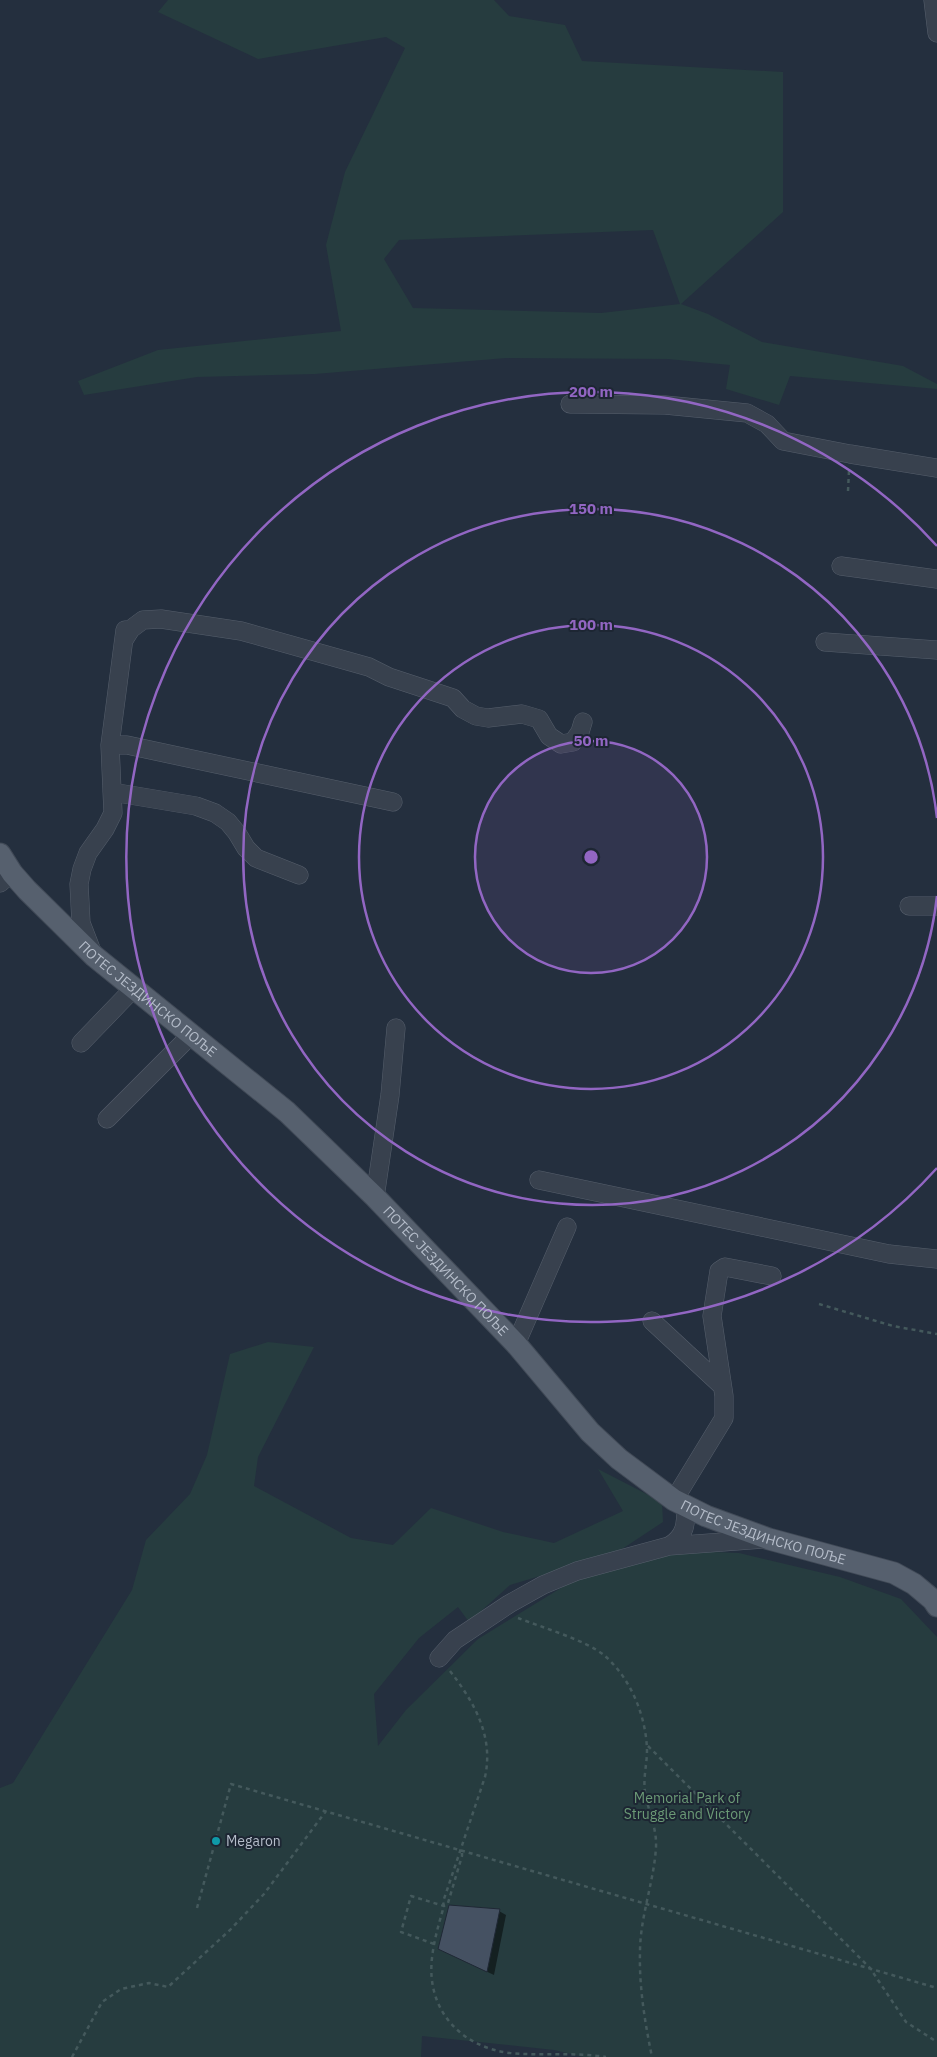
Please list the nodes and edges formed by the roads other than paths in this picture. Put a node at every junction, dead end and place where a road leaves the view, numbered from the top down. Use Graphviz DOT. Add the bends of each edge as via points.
graph roads {
  1 [pos="933,0"];
  2 [pos="937,33"];
  3 [pos="570,404"];
  4 [pos="937,468"];
  5 [pos="841,566"];
  6 [pos="937,579"];
  7 [pos="825,642"];
  8 [pos="937,650"];
  9 [pos="583,722"];
  10 [pos="110,744"];
  11 [pos="112,792"];
  12 [pos="393,802"];
  13 [pos="0,854"];
  14 [pos="298,875"];
  15 [pos="6,878"];
  16 [pos="909,906"];
  17 [pos="937,906"];
  18 [pos="94,956"];
  19 [pos="133,989"];
  20 [pos="396,1028"];
  21 [pos="191,1035"];
  22 [pos="81,1043"];
  23 [pos="108,1118"];
  24 [pos="538,1180"];
  25 [pos="375,1197"];
  26 [pos="566,1227"];
  27 [pos="937,1259"];
  28 [pos="772,1276"];
  29 [pos="652,1321"];
  30 [pos="516,1344"];
  31 [pos="722,1386"];
  32 [pos="680,1503"];
  33 [pos="769,1539"];
  34 [pos="669,1546"];
  35 [pos="937,1606"];
  36 [pos="440,1658"];
  1 -- 2 [label="street"];
  3 -- 4 [label="street" via="665,405 747,413 767,424 783,441"];
  5 -- 6 [label="street"];
  7 -- 8 [label="street"];
  9 -- 10 [label="street" via="573,742 561,744 549,736 539,719 522,714 488,718 476,716 462,709 453,698 370,668 241,631 161,619 143,620 125,632"];
  10 -- 11 [label="street"];
  10 -- 12 [label="street" via="128,745"];
  11 -- 14 [label="street" via="196,806 215,813 228,822 256,858"];
  11 -- 18 [label="street" via="113,814 88,853 79,884 81,923"];
  13 -- 15 [label="main road, ПОТЕС ЈЕЗДИНСКО ПОЉЕ"];
  15 -- 18 [label="main road, ПОТЕС ЈЕЗДИНСКО ПОЉЕ"];
  16 -- 17 [label="street"];
  18 -- 19 [label="main road, ПОТЕС ЈЕЗДИНСКО ПОЉЕ"];
  19 -- 21 [label="main road, ПОТЕС ЈЕЗДИНСКО ПОЉЕ"];
  19 -- 22 [label="street"];
  20 -- 25 [label="street"];
  21 -- 23 [label="street"];
  21 -- 25 [label="main road, ПОТЕС ЈЕЗДИНСКО ПОЉЕ" via="287,1112"];
  24 -- 27 [label="street" via="889,1254"];
  25 -- 30 [label="main road, ПОТЕС ЈЕЗДИНСКО ПОЉЕ"];
  26 -- 30 [label="street"];
  28 -- 31 [label="street" via="725,1267 719,1271 712,1316"];
  29 -- 31 [label="street"];
  30 -- 32 [label="main road, ПОТЕС ЈЕЗДИНСКО ПОЉЕ" via="590,1432 619,1459"];
  31 -- 32 [label="street" via="724,1418"];
  32 -- 33 [label="main road, ПОТЕС ЈЕЗДИНСКО ПОЉЕ"];
  32 -- 34 [label="street" via="684,1530 679,1539"];
  33 -- 34 [label="street"];
  33 -- 35 [label="main road, ПОТЕС ЈЕЗДИНСКО ПОЉЕ" via="894,1573 914,1584"];
  34 -- 36 [label="street" via="607,1562 525,1593 455,1640"];
}
